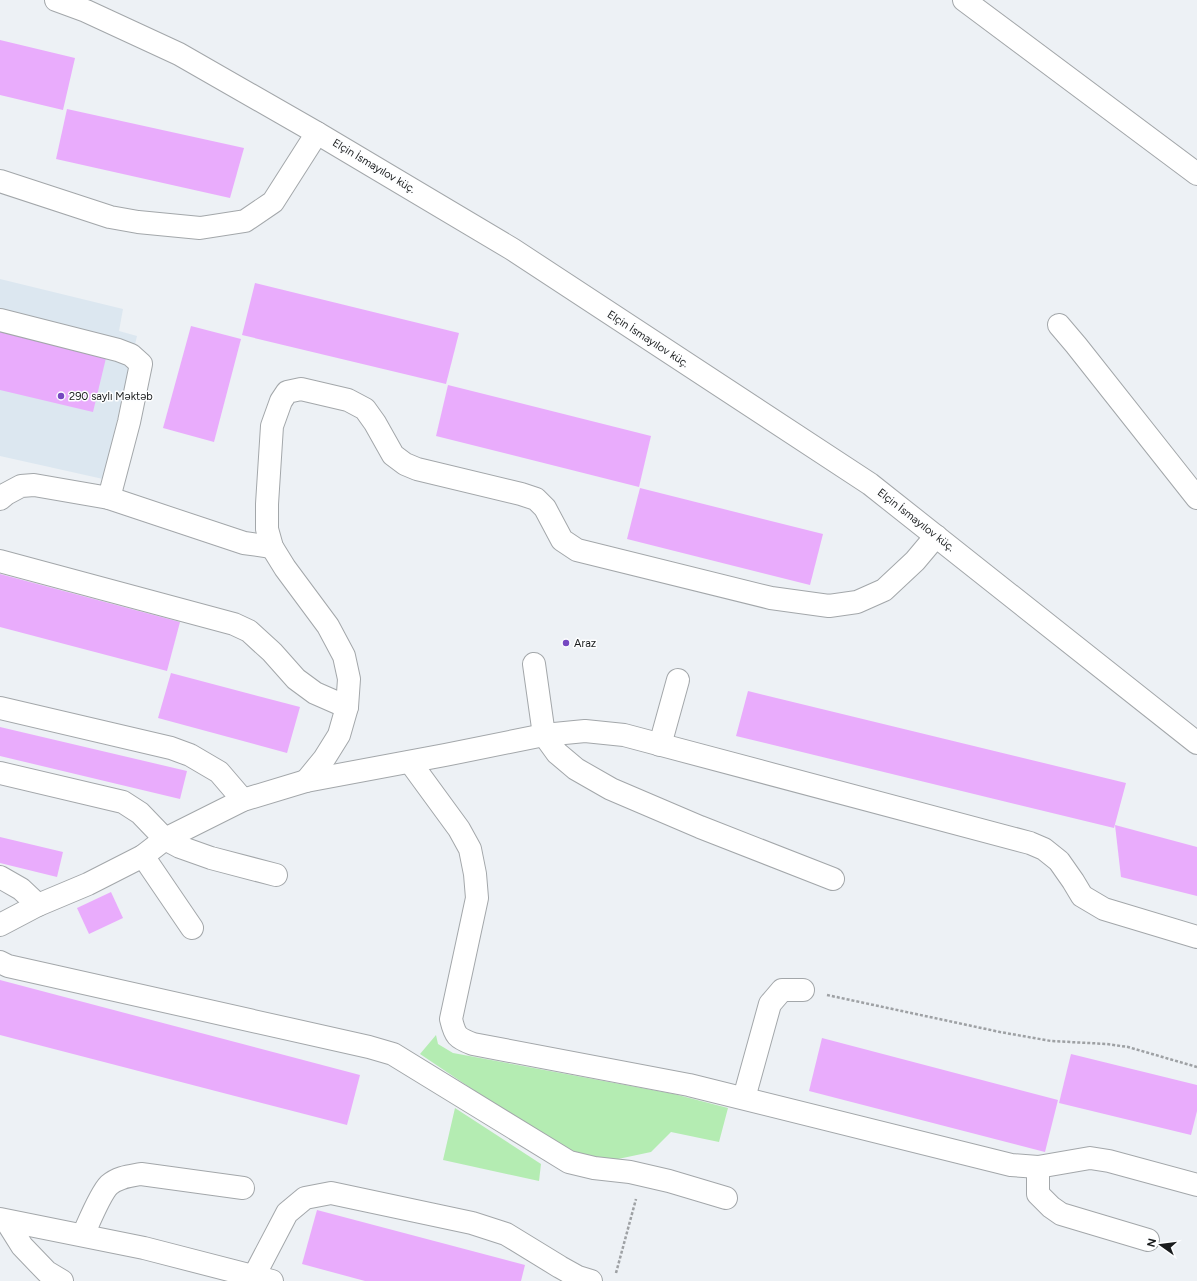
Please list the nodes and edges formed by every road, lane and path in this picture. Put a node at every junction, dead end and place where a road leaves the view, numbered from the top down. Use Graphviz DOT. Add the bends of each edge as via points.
graph roads {
  1 [pos="56,0"];
  2 [pos="964,0"];
  3 [pos="317,133"];
  4 [pos="1197,174"];
  5 [pos="0,181"];
  6 [pos="0,320"];
  7 [pos="1059,326"];
  8 [pos="109,498"];
  9 [pos="1197,498"];
  10 [pos="0,499"];
  11 [pos="936,536"];
  12 [pos="272,547"];
  13 [pos="0,561"];
  14 [pos="534,664"];
  15 [pos="678,680"];
  16 [pos="347,707"];
  17 [pos="0,708"];
  18 [pos="544,735"];
  19 [pos="1197,743"];
  20 [pos="660,745"];
  21 [pos="410,762"];
  22 [pos="0,772"];
  23 [pos="306,781"];
  24 [pos="243,800"];
  25 [pos="166,839"];
  26 [pos="143,856"];
  27 [pos="276,875"];
  28 [pos="0,877"];
  29 [pos="833,879"];
  30 [pos="38,905"];
  31 [pos="0,925"];
  32 [pos="192,928"];
  33 [pos="1197,937"];
  34 [pos="0,962"];
  35 [pos="803,990"];
  36 [pos="1197,1067"];
  37 [pos="744,1098"];
  38 [pos="1038,1167"];
  39 [pos="643,1176"];
  40 [pos="1197,1185"];
  41 [pos="243,1188"];
  42 [pos="726,1198"];
  43 [pos="4,1221"];
  44 [pos="84,1235"];
  45 [pos="1148,1240"];
  46 [pos="616,1274"];
  47 [pos="263,1279"];
  48 [pos="62,1281"];
  49 [pos="591,1281"];
  1 -- 3 [label="street, Elçin İsmayılov küç." via="179,54"];
  2 -- 4 [label="street"];
  3 -- 5 [label="street" via="273,202 245,221 200,228 110,217"];
  3 -- 11 [label="street, Elçin İsmayılov küç." via="512,249 870,484"];
  6 -- 8 [label="street" via="118,350 131,355 141,364 130,422"];
  7 -- 9 [label="street"];
  8 -- 10 [label="street" via="34,485 21,486"];
  8 -- 12 [label="street" via="244,543"];
  11 -- 12 [label="street" via="915,561 884,590 857,602 829,606 770,598 577,550 562,540 545,508 536,499 405,464 393,455 365,409 348,400 301,389 287,392 272,426 267,504"];
  11 -- 19 [label="street, Elçin İsmayılov küç."];
  12 -- 16 [label="street" via="328,626 344,656 349,679"];
  13 -- 16 [label="street" via="234,624 249,631 296,679 315,692"];
  14 -- 18 [label="street"];
  15 -- 20 [label="street"];
  16 -- 23 [label="street" via="339,735"];
  17 -- 24 [label="street" via="171,748 190,755 219,772"];
  18 -- 20 [label="street" via="585,731 624,735"];
  18 -- 21 [label="street"];
  18 -- 29 [label="street" via="556,753 576,769 611,790"];
  20 -- 33 [label="street" via="1030,843 1044,849 1059,861 1082,896 1104,909"];
  21 -- 23 [label="street"];
  21 -- 37 [label="street" via="459,829 470,849 475,874 477,898 451,1019 460,1039 473,1044 689,1085"];
  22 -- 25 [label="street" via="123,802 140,813"];
  23 -- 24 [label="street"];
  24 -- 25 [label="street"];
  25 -- 26 [label="street"];
  25 -- 27 [label="street" via="180,848"];
  26 -- 30 [label="street" via="88,884"];
  26 -- 32 [label="street"];
  28 -- 30 [label="street" via="21,889"];
  30 -- 31 [label="street"];
  34 -- 39 [label="street" via="8,966 393,1054 569,1162"];
  35 -- 36 [label="path" via="1051,1041 1128,1047"];
  35 -- 37 [label="street" via="782,990 770,1004"];
  37 -- 38 [label="street" via="1011,1165"];
  38 -- 40 [label="street" via="1090,1158"];
  38 -- 45 [label="street" via="1038,1194 1061,1214"];
  39 -- 42 [label="street"];
  39 -- 46 [label="path"];
  41 -- 44 [label="street" via="141,1174 126,1176 110,1185 102,1195"];
  43 -- 44 [label="street"];
  43 -- 48 [label="street" via="22,1246 47,1272"];
  44 -- 47 [label="street"];
  47 -- 49 [label="street" via="287,1213 305,1198 331,1193 494,1229 578,1277"];
}
